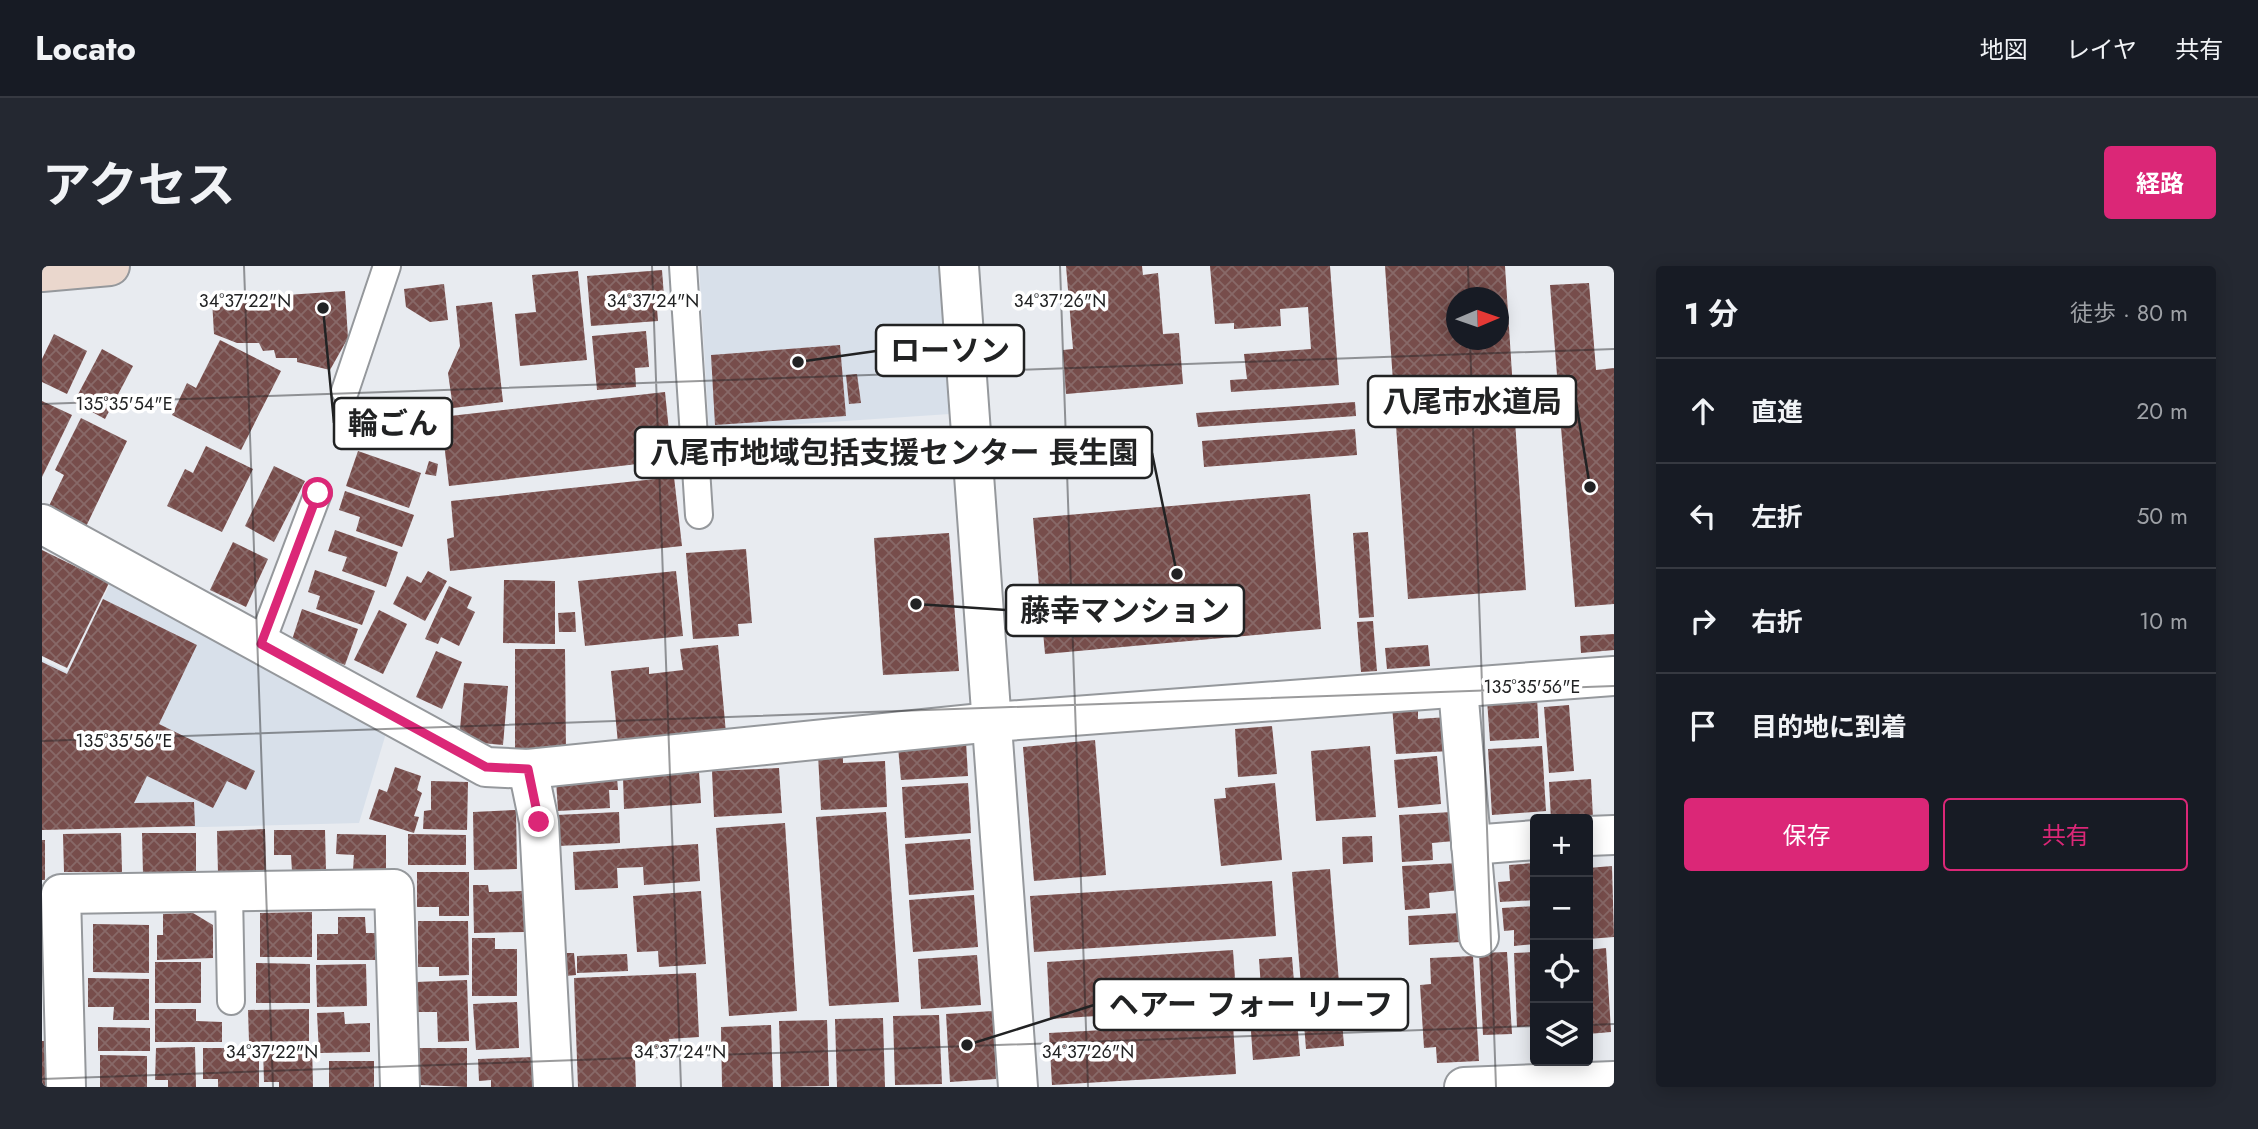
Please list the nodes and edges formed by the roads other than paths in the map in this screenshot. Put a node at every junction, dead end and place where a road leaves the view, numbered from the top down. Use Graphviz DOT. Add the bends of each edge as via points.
graph roads {
  1 [pos="110,266"];
  2 [pos="387,266"];
  3 [pos="682,266"];
  4 [pos="960,266"];
  5 [pos="42,272"];
  6 [pos="345,391"];
  7 [pos="318,493"];
  8 [pos="699,515"];
  9 [pos="42,524"];
  10 [pos="261,644"];
  11 [pos="1614,676"];
  12 [pos="1458,688"];
  13 [pos="992,722"];
  14 [pos="528,769"];
  15 [pos="1614,835"];
  16 [pos="1593,836"];
  17 [pos="1530,840"];
  18 [pos="1471,845"];
  19 [pos="229,892"];
  20 [pos="1479,937"];
  21 [pos="231,1001"];
  22 [pos="1614,1081"];
  23 [pos="66,1087"];
  24 [pos="400,1087"];
  25 [pos="553,1087"];
  26 [pos="1018,1087"];
  27 [pos="1464,1087"];
  1 -- 5 [label="main road"];
  2 -- 6 [label="lane"];
  3 -- 8 [label="lane"];
  4 -- 13 [label="street"];
  7 -- 10 [label="lane"];
  9 -- 10 [label="street"];
  10 -- 14 [label="street" via="486,767"];
  11 -- 12 [label="street"];
  12 -- 13 [label="street"];
  12 -- 18 [label="street"];
  13 -- 14 [label="street"];
  13 -- 26 [label="street"];
  14 -- 25 [label="street" via="539,822"];
  15 -- 16 [label="street"];
  17 -- 18 [label="street"];
  18 -- 20 [label="street"];
  19 -- 21 [label="lane"];
  19 -- 23 [label="street" via="61,894"];
  19 -- 24 [label="street" via="394,889"];
  22 -- 27 [label="street"];
}
